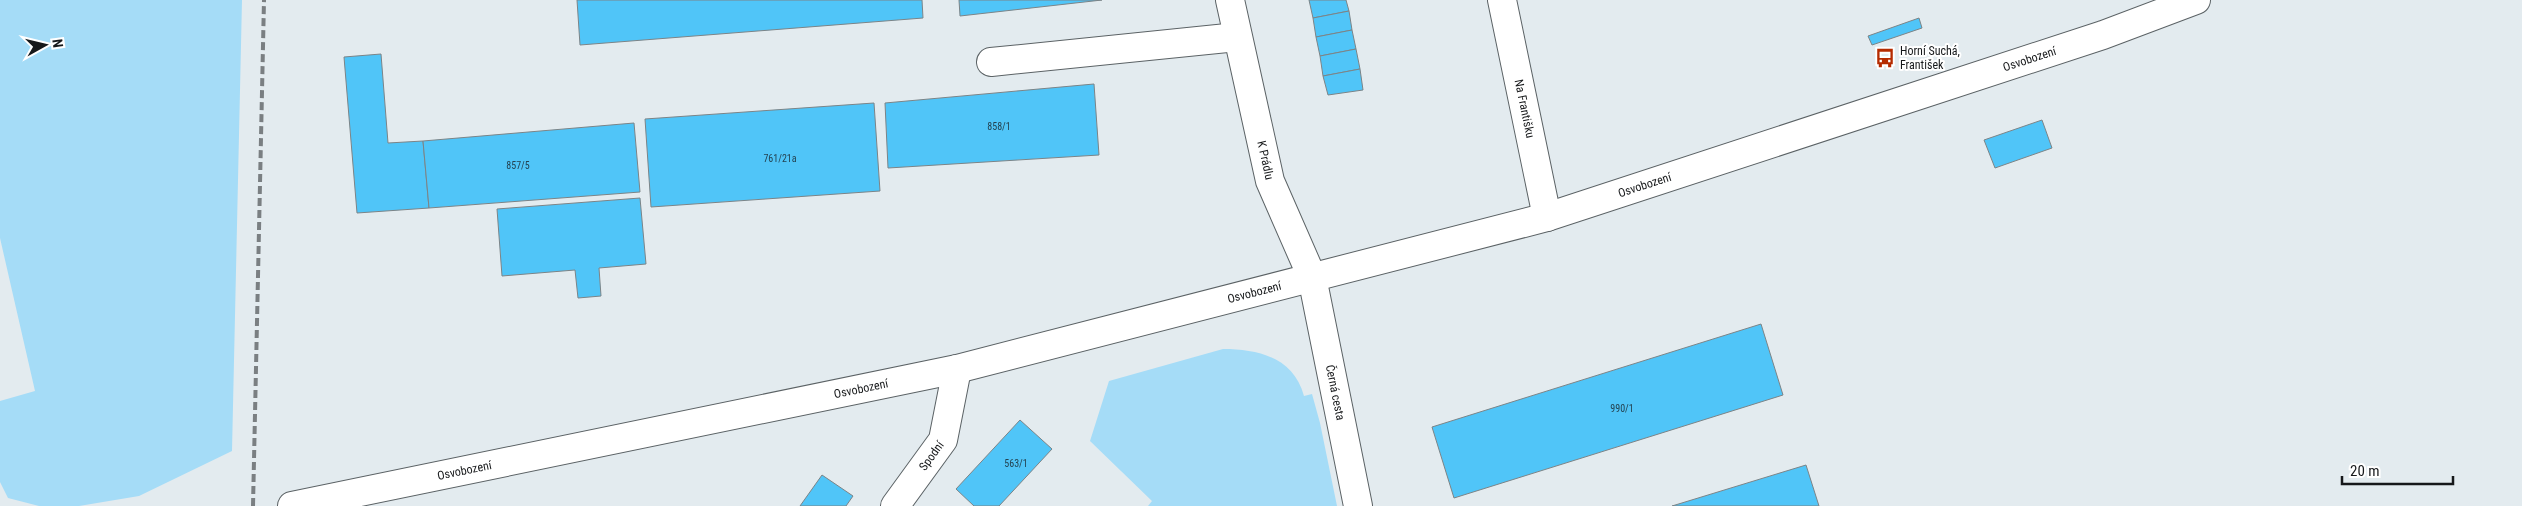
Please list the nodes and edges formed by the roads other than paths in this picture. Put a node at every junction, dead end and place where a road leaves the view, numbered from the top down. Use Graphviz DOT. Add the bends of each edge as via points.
graph roads {
  1 [pos="1230,0"];
  2 [pos="1502,0"];
  3 [pos="2196,0"];
  4 [pos="1237,37"];
  5 [pos="991,62"];
  6 [pos="1547,217"];
  7 [pos="1312,277"];
  8 [pos="957,369"];
  9 [pos="292,506"];
  10 [pos="895,506"];
  11 [pos="1358,506"];
  1 -- 4 [label="main road, K Prádlu"];
  2 -- 6 [label="main road, Na Františku"];
  3 -- 6 [label="main road, Osvobození" via="2103,35"];
  4 -- 5 [label="main road"];
  4 -- 7 [label="main road, K Prádlu" via="1270,181"];
  6 -- 7 [label="main road, Osvobození"];
  7 -- 8 [label="main road, Osvobození"];
  7 -- 11 [label="main road, Černá cesta"];
  8 -- 9 [label="main road, Osvobození"];
  8 -- 10 [label="main road, Spodní" via="943,440"];
}
